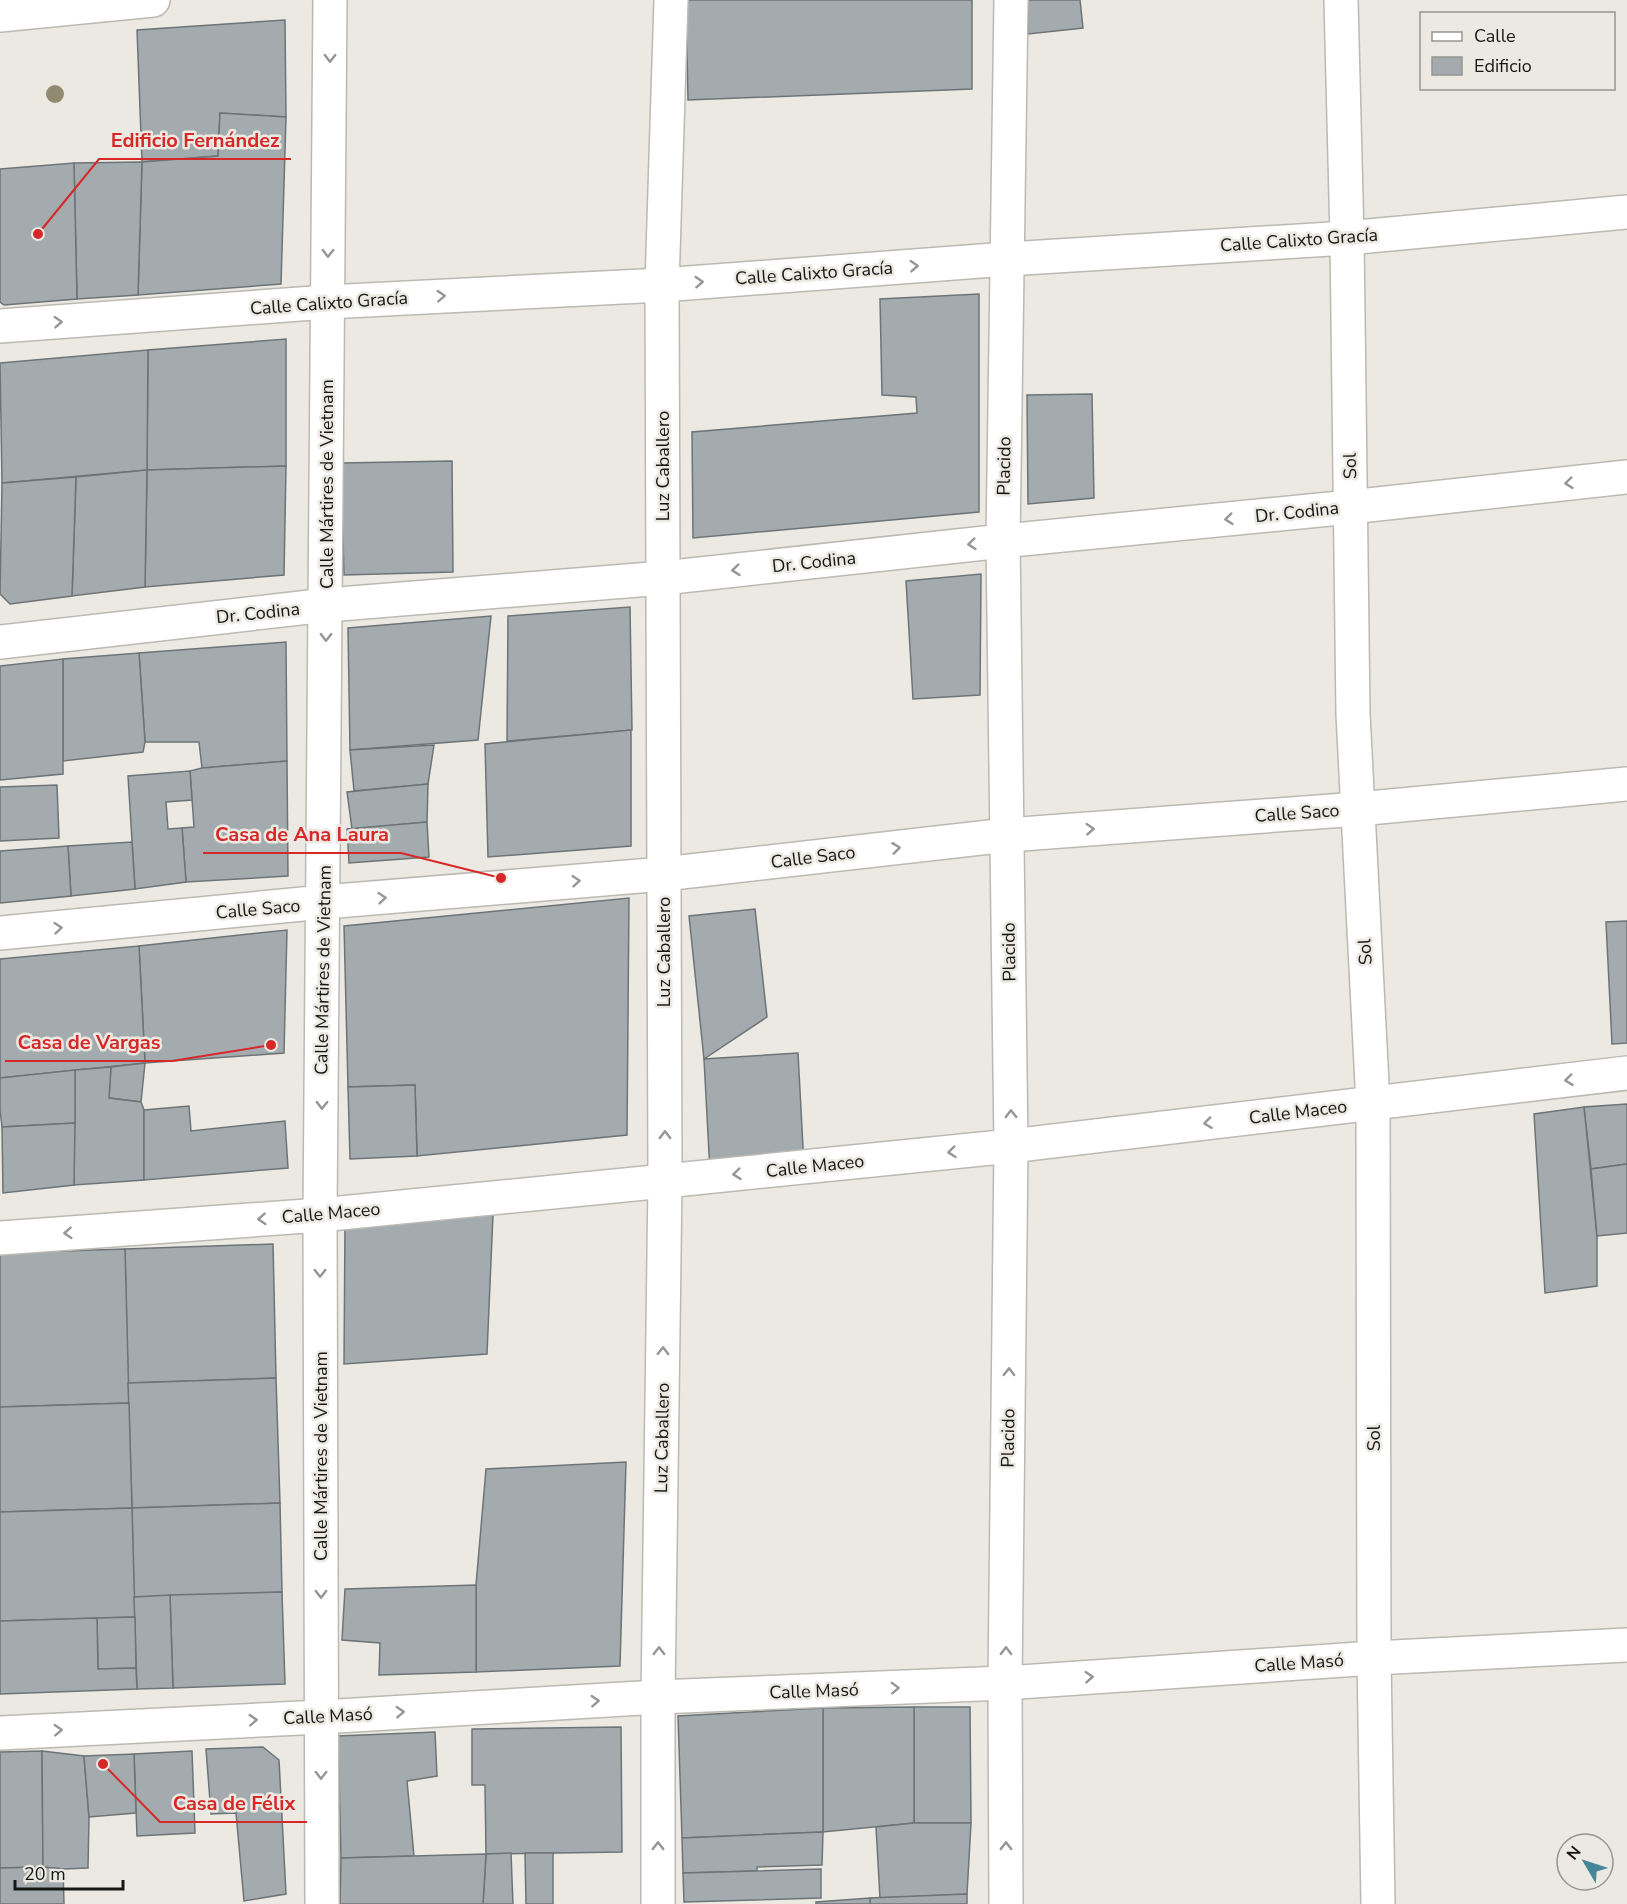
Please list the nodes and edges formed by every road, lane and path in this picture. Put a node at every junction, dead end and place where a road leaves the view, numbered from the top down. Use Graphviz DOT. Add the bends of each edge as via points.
graph roads {
  1 [pos="153,0"];
  2 [pos="330,0"];
  3 [pos="671,0"];
  4 [pos="1011,0"];
  5 [pos="1341,0"];
  6 [pos="0,15"];
  7 [pos="1627,212"];
  8 [pos="1347,238"];
  9 [pos="1007,259"];
  10 [pos="662,285"];
  11 [pos="327,302"];
  12 [pos="0,326"];
  13 [pos="1627,477"];
  14 [pos="1350,507"];
  15 [pos="1004,541"];
  16 [pos="663,578"];
  17 [pos="327,605"];
  18 [pos="0,642"];
  19 [pos="1627,784"];
  20 [pos="1358,808"];
  21 [pos="1007,835"];
  22 [pos="664,874"];
  23 [pos="324,902"];
  24 [pos="0,933"];
  25 [pos="1627,1073"];
  26 [pos="1373,1104"];
  27 [pos="1011,1146"];
  28 [pos="665,1181"];
  29 [pos="320,1215"];
  30 [pos="0,1238"];
  31 [pos="1627,1646"];
  32 [pos="1374,1658"];
  33 [pos="1005,1683"];
  34 [pos="658,1697"];
  35 [pos="321,1717"];
  36 [pos="0,1733"];
  37 [pos="322,1904"];
  38 [pos="658,1904"];
  39 [pos="1006,1904"];
  40 [pos="1378,1904"];
  1 -- 6 [label="street"];
  2 -- 11 [label="street, Calle Mártires de Vietnam, one-way"];
  3 -- 10 [label="street, Luz Caballero"];
  4 -- 9 [label="street, Placido"];
  5 -- 8 [label="street, Sol"];
  7 -- 8 [label="street, Calle Calixto Gracía"];
  8 -- 9 [label="street, Calle Calixto Gracía"];
  8 -- 14 [label="street, Sol"];
  10 -- 9 [label="street, Calle Calixto Gracía, one-way"];
  9 -- 15 [label="street, Placido"];
  11 -- 10 [label="street, Calle Calixto Gracía, one-way"];
  10 -- 16 [label="street, Luz Caballero"];
  12 -- 11 [label="street, Calle Calixto Gracía, one-way"];
  11 -- 17 [label="street, Calle Mártires de Vietnam"];
  13 -- 14 [label="street, Dr. Codina, one-way"];
  14 -- 15 [label="street, Dr. Codina, one-way"];
  14 -- 20 [label="street, Sol"];
  15 -- 16 [label="street, Dr. Codina, one-way"];
  15 -- 21 [label="street, Placido"];
  16 -- 17 [label="street, Dr. Codina"];
  16 -- 22 [label="street, Luz Caballero"];
  17 -- 18 [label="street, Dr. Codina"];
  17 -- 23 [label="street, Calle Mártires de Vietnam, one-way"];
  19 -- 20 [label="street, Calle Saco"];
  21 -- 20 [label="street, Calle Saco, one-way"];
  20 -- 26 [label="street, Sol"];
  22 -- 21 [label="street, Calle Saco, one-way"];
  27 -- 21 [label="street, Placido, one-way"];
  23 -- 22 [label="street, Calle Saco, one-way"];
  28 -- 22 [label="street, Luz Caballero, one-way"];
  24 -- 23 [label="street, Calle Saco, one-way"];
  23 -- 29 [label="street, Calle Mártires de Vietnam, one-way"];
  25 -- 26 [label="street, Calle Maceo, one-way"];
  26 -- 27 [label="street, Calle Maceo, one-way"];
  26 -- 32 [label="street, Sol"];
  27 -- 28 [label="street, Calle Maceo, one-way"];
  33 -- 27 [label="street, Placido, one-way"];
  28 -- 29 [label="street, Calle Maceo"];
  34 -- 28 [label="street, Luz Caballero, one-way"];
  29 -- 30 [label="street, Calle Maceo, one-way"];
  29 -- 35 [label="street, Calle Mártires de Vietnam, one-way"];
  31 -- 32 [label="street, Calle Masó"];
  33 -- 32 [label="street, Calle Masó, one-way"];
  32 -- 40 [label="street, Sol"];
  34 -- 33 [label="street, Calle Masó, one-way"];
  39 -- 33 [label="street, Placido, one-way"];
  35 -- 34 [label="street, Calle Masó, one-way"];
  38 -- 34 [label="street, Luz Caballero, one-way"];
  36 -- 35 [label="street, Calle Masó, one-way"];
  35 -- 37 [label="street, Calle Mártires de Vietnam, one-way"];
}
